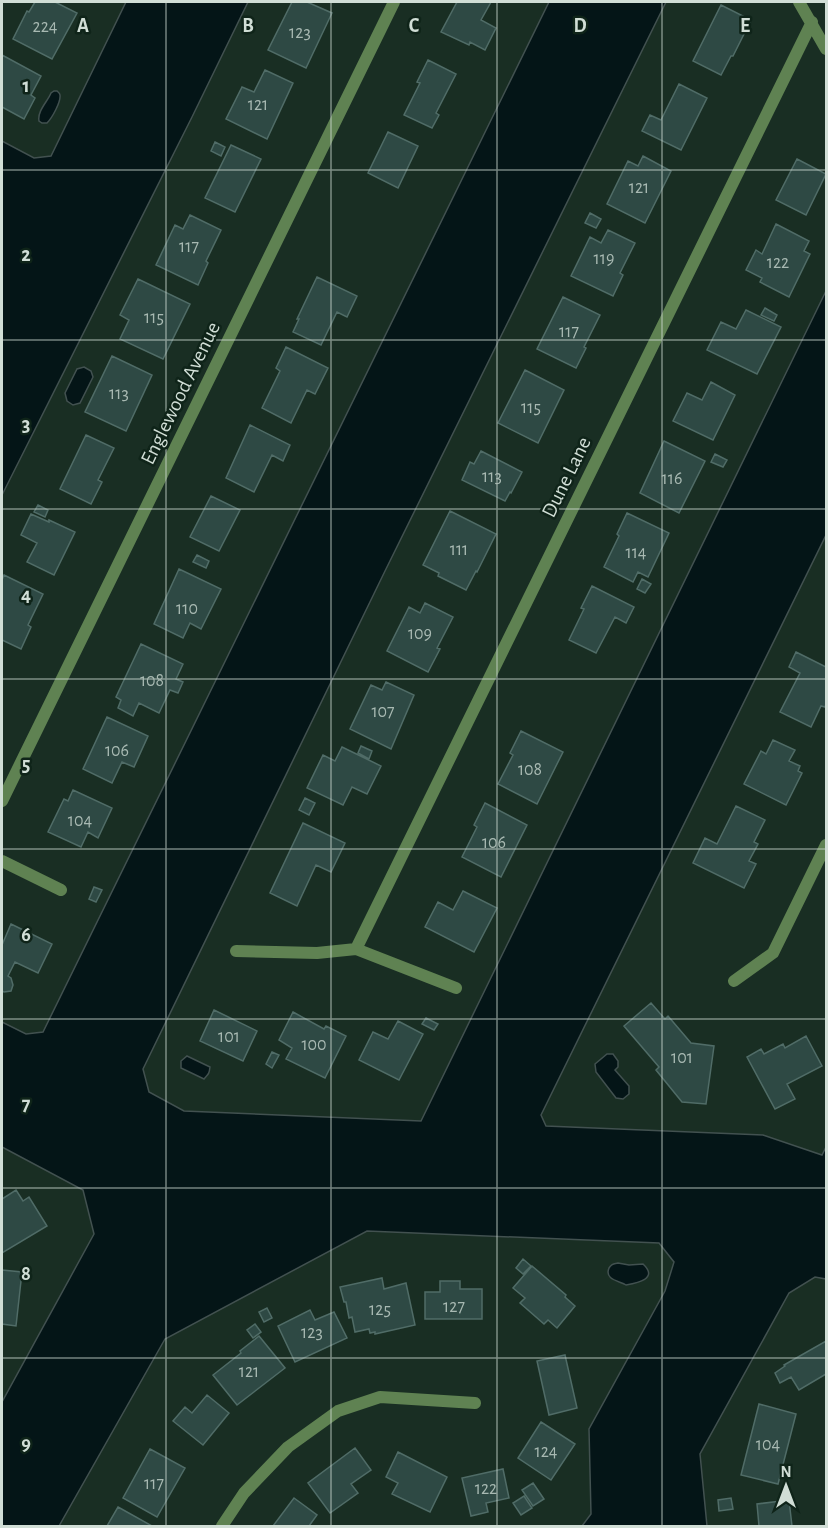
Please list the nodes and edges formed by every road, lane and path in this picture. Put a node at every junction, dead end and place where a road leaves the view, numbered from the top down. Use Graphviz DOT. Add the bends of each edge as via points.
graph roads {
  1 [pos="394,2"];
  2 [pos="799,2"];
  3 [pos="812,22"];
  4 [pos="826,49"];
  5 [pos="2,801"];
  6 [pos="826,844"];
  7 [pos="2,861"];
  8 [pos="61,890"];
  9 [pos="356,950"];
  10 [pos="236,951"];
  11 [pos="734,981"];
  12 [pos="456,988"];
  13 [pos="475,1403"];
  14 [pos="222,1527"];
  1 -- 5 [label="street, Englewood Avenue"];
  2 -- 3 [label="street"];
  3 -- 4 [label="street"];
  3 -- 9 [label="street, Dune Lane"];
  6 -- 11 [label="street" via="773,953"];
  7 -- 8 [label="street"];
  9 -- 10 [label="street"];
  9 -- 12 [label="street"];
  13 -- 14 [label="street" via="380,1397 338,1411 288,1447 244,1493"];
}
